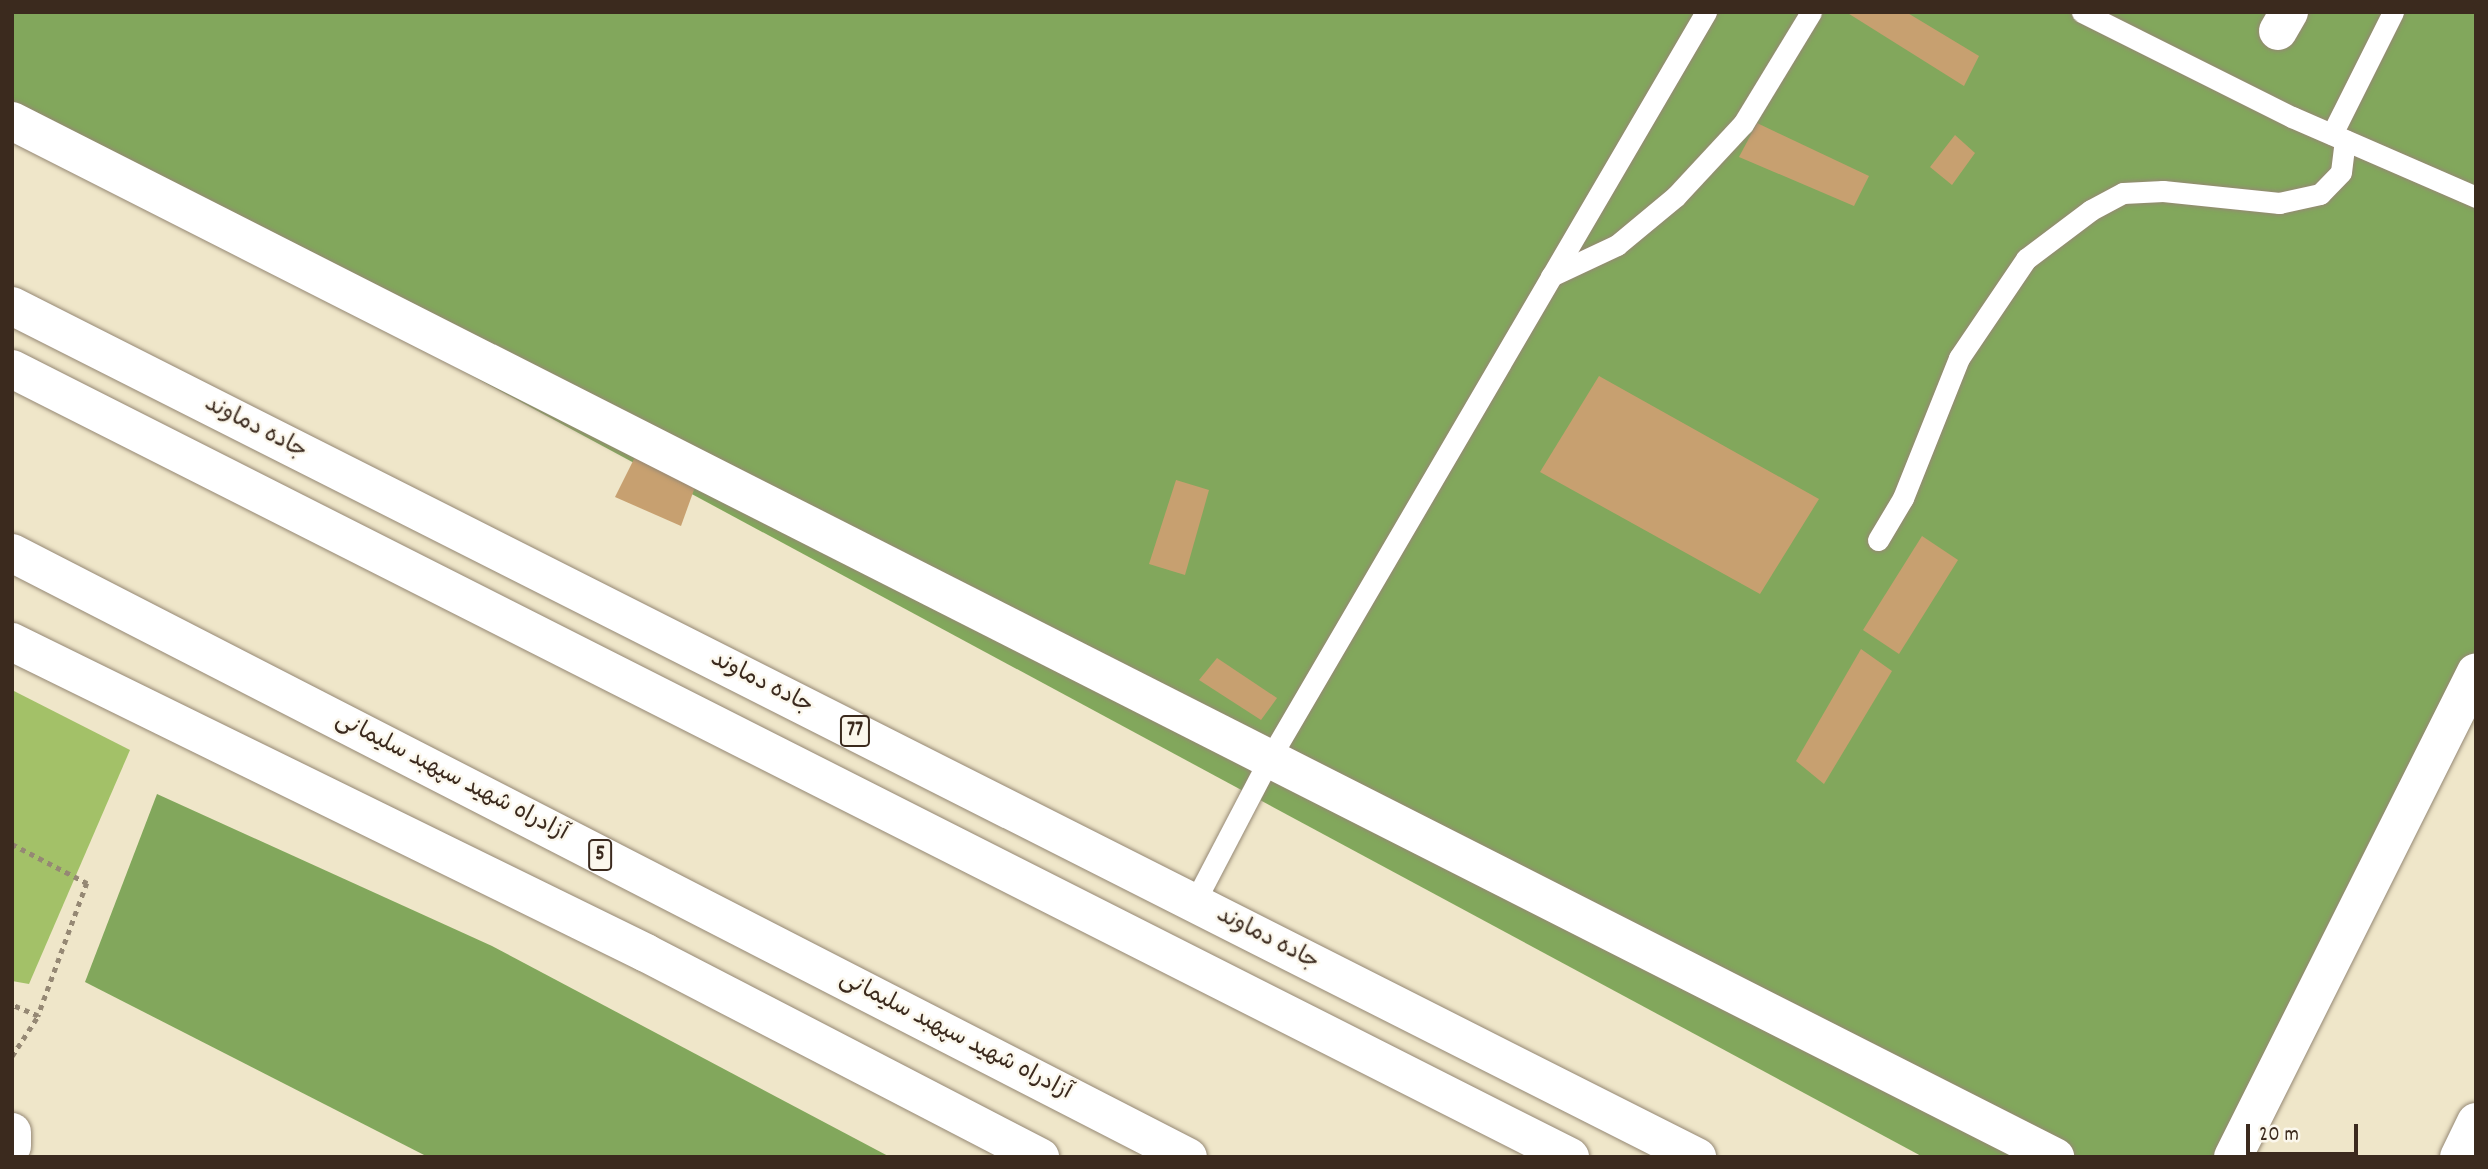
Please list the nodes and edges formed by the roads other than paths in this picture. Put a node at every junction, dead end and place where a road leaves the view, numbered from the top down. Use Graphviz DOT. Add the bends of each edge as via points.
graph roads {
  1 [pos="1706,12"];
  2 [pos="1811,12"];
  3 [pos="2082,12"];
  4 [pos="2393,12"];
  5 [pos="12,121"];
  6 [pos="2338,137"];
  7 [pos="2476,197"];
  8 [pos="1551,276"];
  9 [pos="12,306"];
  10 [pos="12,369"];
  11 [pos="1878,540"];
  12 [pos="12,554"];
  13 [pos="12,642"];
  14 [pos="2476,672"];
  15 [pos="1271,757"];
  16 [pos="1194,903"];
  17 [pos="2476,1122"];
  18 [pos="12,1132"];
  19 [pos="12,1146"];
  20 [pos="1040,1157"];
  21 [pos="1188,1157"];
  22 [pos="1570,1157"];
  23 [pos="1697,1157"];
  24 [pos="2054,1157"];
  25 [pos="2234,1157"];
  26 [pos="2459,1157"];
  1 -- 8 [label="lane"];
  2 -- 8 [label="lane" via="1743,124 1676,196 1617,245"];
  3 -- 6 [label="lane"];
  4 -- 6 [label="lane"];
  5 -- 15 [label="main road"];
  6 -- 7 [label="lane"];
  6 -- 11 [label="lane" via="2341,172 2320,194 2279,203 2163,191 2123,193 2091,210 2026,259 1959,358 1903,498"];
  8 -- 15 [label="lane"];
  9 -- 16 [label="main road, جاده دماوند / 77"];
  10 -- 22 [label="main road"];
  12 -- 21 [label="main road, آزادراه شهید سپهبد سلیمانی / 5"];
  13 -- 20 [label="main road" via="646,953"];
  14 -- 25 [label="main road"];
  15 -- 16 [label="lane"];
  15 -- 24 [label="main road"];
  16 -- 23 [label="main road, جاده دماوند / 77"];
  17 -- 26 [label="main road"];
  18 -- 19 [label="main road"];
}
